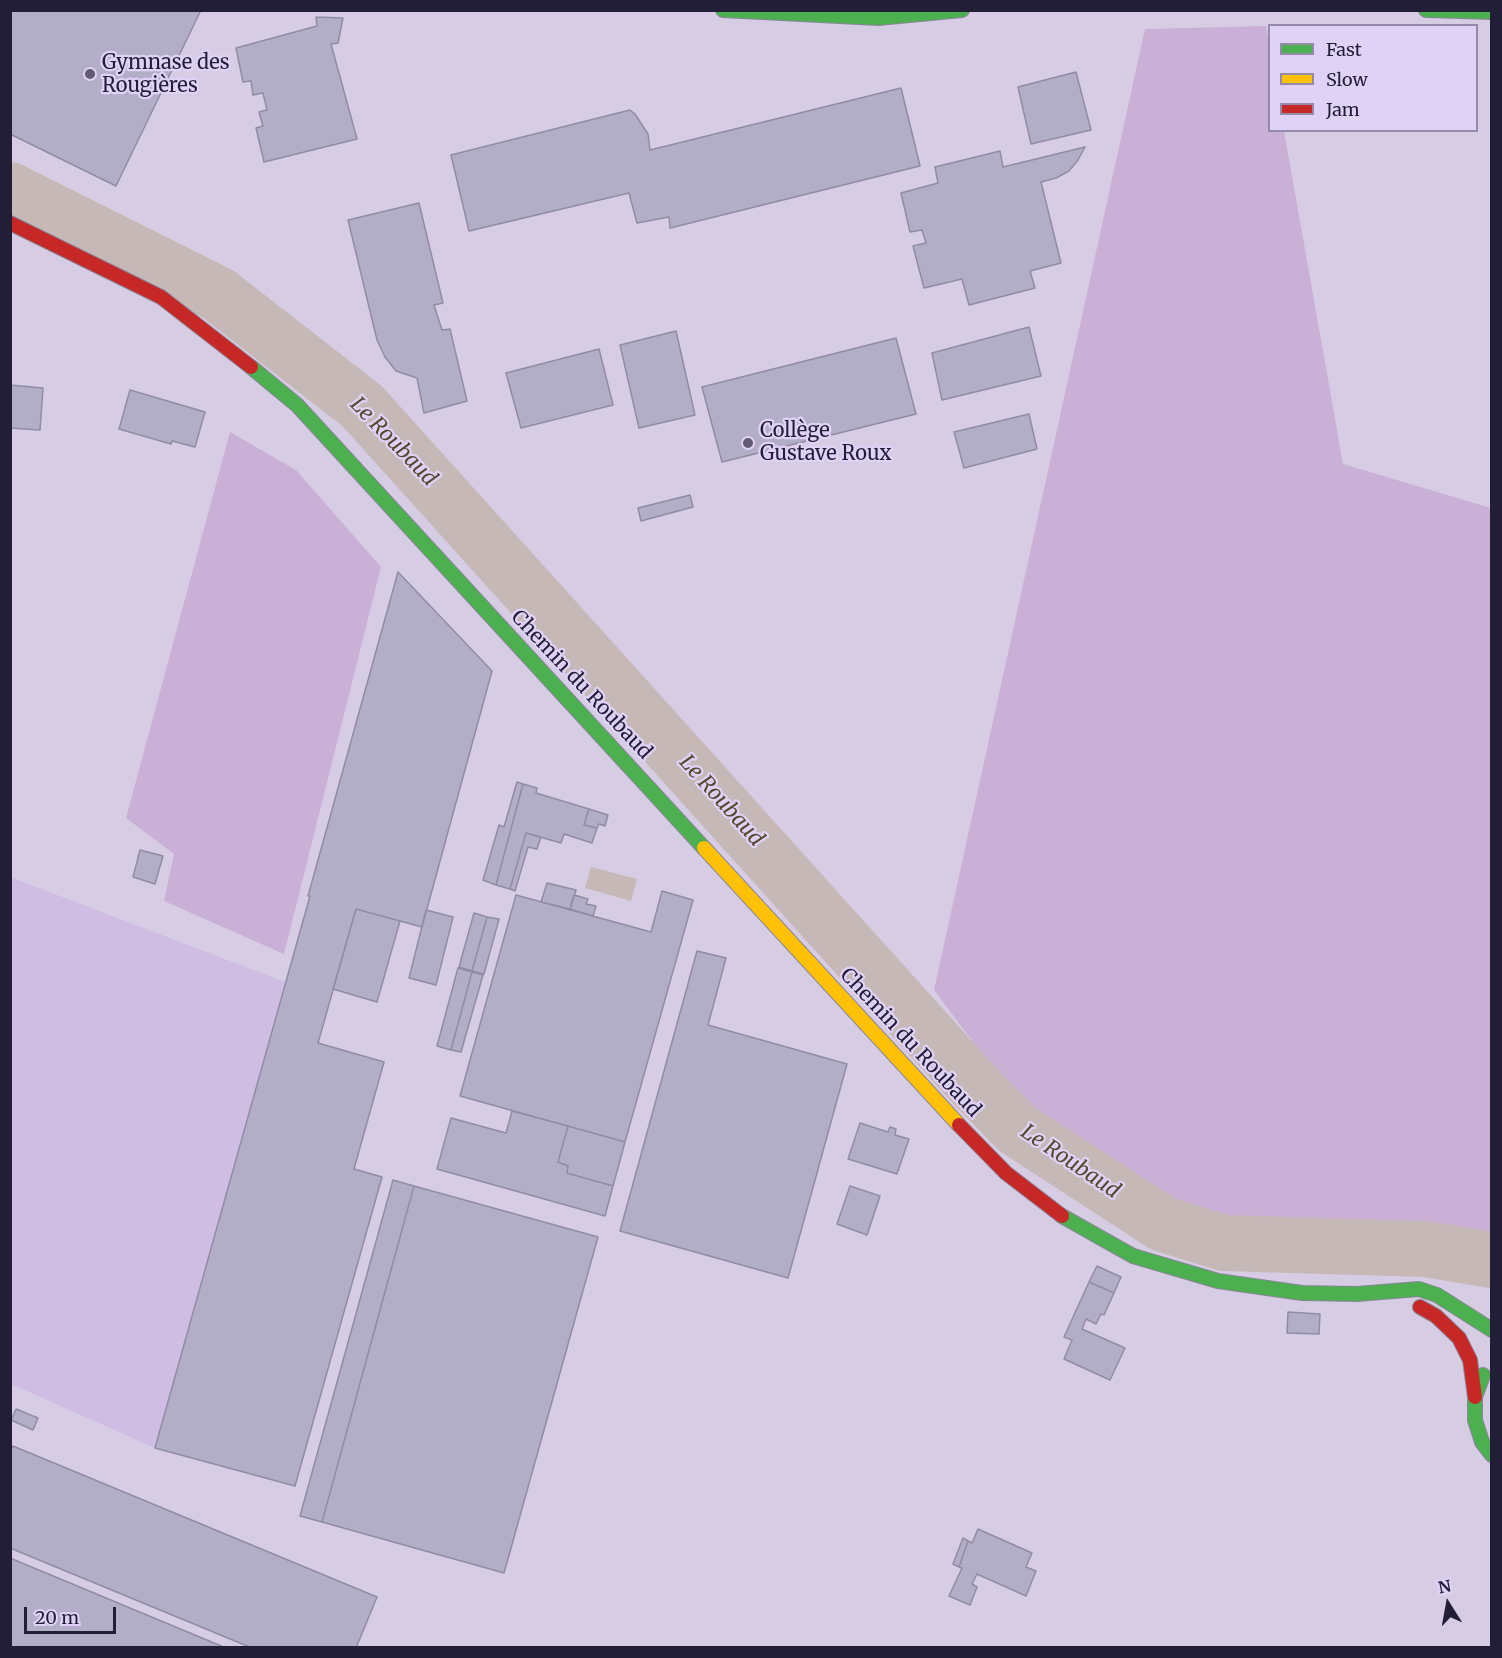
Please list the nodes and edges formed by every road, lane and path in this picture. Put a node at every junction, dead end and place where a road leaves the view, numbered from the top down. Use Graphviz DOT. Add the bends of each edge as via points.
graph roads {
  1 [pos="723,10"];
  2 [pos="962,10"];
  3 [pos="1426,10"];
  4 [pos="1491,12"];
  5 [pos="10,223"];
  6 [pos="1357,1294"];
  7 [pos="1491,1330"];
  8 [pos="1491,1364"];
  9 [pos="1475,1397"];
  10 [pos="1491,1455"];
  1 -- 2 [label="street" via="878,18"];
  3 -- 4 [label="street"];
  5 -- 6 [label="street, Chemin du Roubaud" via="161,297 297,405 1006,1173 1066,1219 1133,1256 1218,1281 1302,1293"];
  6 -- 7 [label="street, Chemin du Roubaud" via="1419,1289 1437,1295"];
  6 -- 9 [label="street, Chemin du Roubaud" via="1415,1305 1436,1316 1459,1338 1467,1352"];
  8 -- 9 [label="street"];
  9 -- 10 [label="street, Chemin du Roubaud" via="1475,1420"];
}
